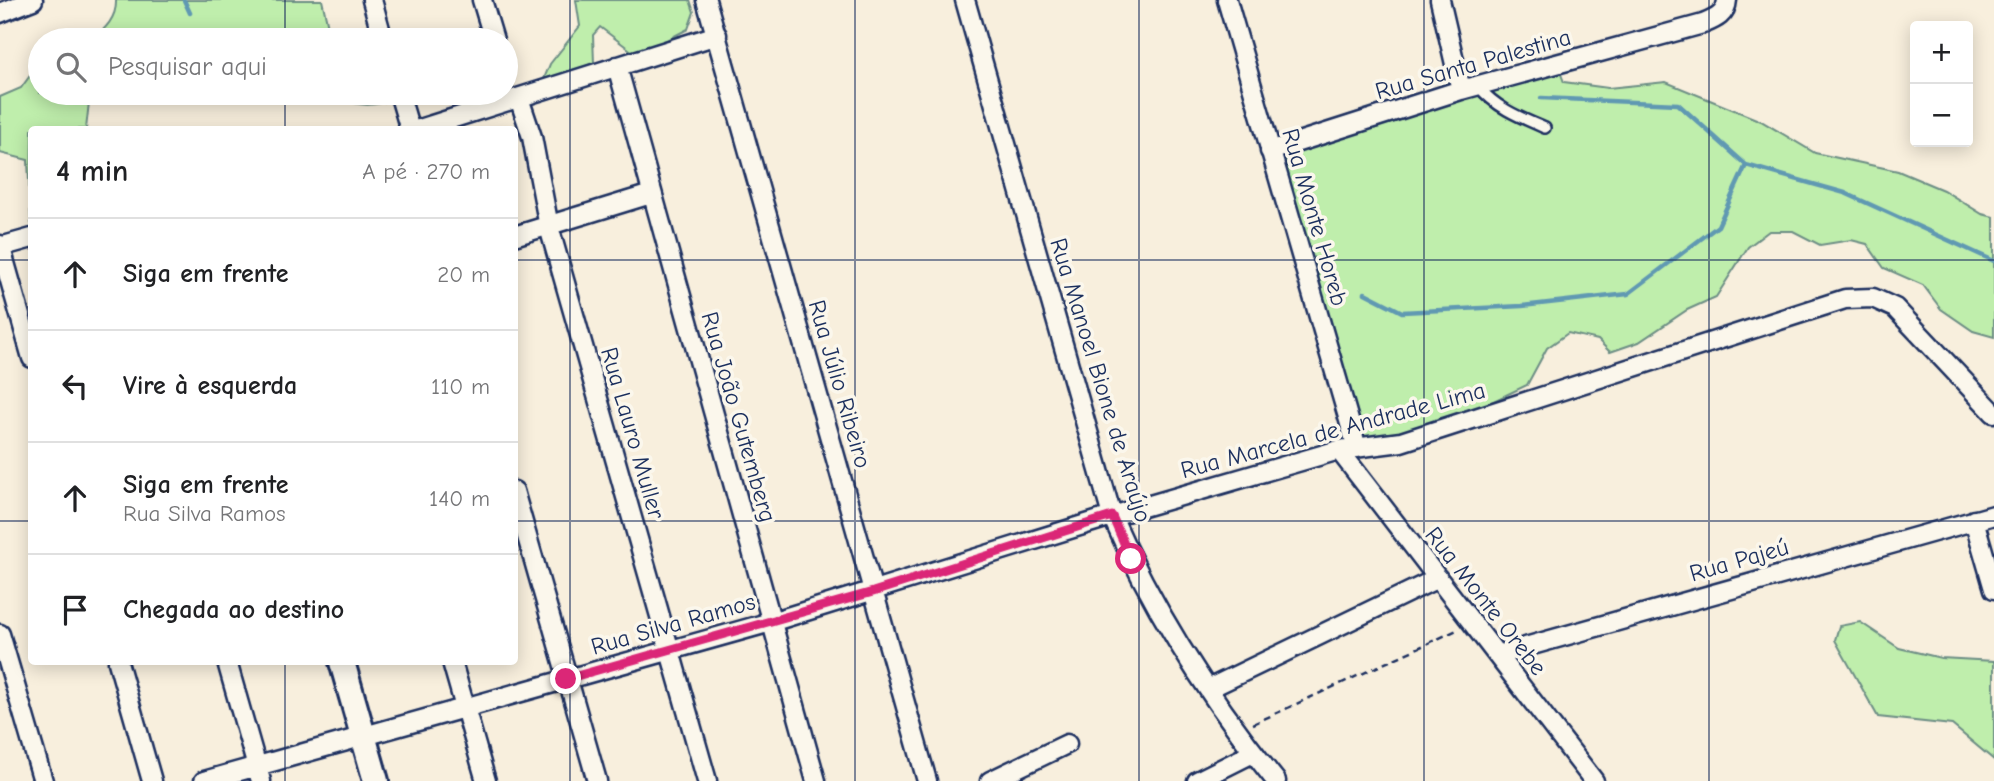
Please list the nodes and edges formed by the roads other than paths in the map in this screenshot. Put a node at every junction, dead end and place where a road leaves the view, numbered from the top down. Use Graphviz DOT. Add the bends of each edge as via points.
graph roads {
  1 [pos="33,0"];
  2 [pos="372,0"];
  3 [pos="482,0"];
  4 [pos="706,0"];
  5 [pos="964,0"];
  6 [pos="1227,0"];
  7 [pos="1440,0"];
  8 [pos="1727,4"];
  9 [pos="0,13"];
  10 [pos="380,28"];
  11 [pos="490,28"];
  12 [pos="718,35"];
  13 [pos="617,66"];
  14 [pos="1470,88"];
  15 [pos="518,92"];
  16 [pos="403,105"];
  17 [pos="483,105"];
  18 [pos="517,105"];
  19 [pos="409,126"];
  20 [pos="427,126"];
  21 [pos="1545,128"];
  22 [pos="1270,151"];
  23 [pos="652,194"];
  24 [pos="549,227"];
  25 [pos="518,235"];
  26 [pos="28,239"];
  27 [pos="0,247"];
  28 [pos="28,344"];
  29 [pos="1994,414"];
  30 [pos="1348,449"];
  31 [pos="518,505"];
  32 [pos="1994,514"];
  33 [pos="1112,516"];
  34 [pos="1974,520"];
  35 [pos="1438,578"];
  36 [pos="1994,589"];
  37 [pos="873,592"];
  38 [pos="771,622"];
  39 [pos="0,634"];
  40 [pos="669,651"];
  41 [pos="1497,654"];
  42 [pos="119,665"];
  43 [pos="228,665"];
  44 [pos="343,665"];
  45 [pos="453,665"];
  46 [pos="566,679"];
  47 [pos="1208,689"];
  48 [pos="465,707"];
  49 [pos="363,734"];
  50 [pos="1067,744"];
  51 [pos="1253,753"];
  52 [pos="259,773"];
  53 [pos="43,781"];
  54 [pos="152,781"];
  55 [pos="204,781"];
  56 [pos="376,781"];
  57 [pos="486,781"];
  58 [pos="597,781"];
  59 [pos="707,781"];
  60 [pos="816,781"];
  61 [pos="927,781"];
  62 [pos="990,781"];
  63 [pos="1197,781"];
  64 [pos="1276,781"];
  65 [pos="1594,781"];
  1 -- 9 [label="street"];
  2 -- 10 [label="street"];
  3 -- 11 [label="street"];
  4 -- 12 [label="street, Rua Júlio Ribeiro"];
  5 -- 33 [label="street, Rua Manoel Bione de Araújo"];
  6 -- 22 [label="street, Rua Monte Horeb"];
  7 -- 14 [label="street"];
  8 -- 14 [label="street, Rua Santa Palestina" via="1721,15 1703,24"];
  12 -- 13 [label="street"];
  12 -- 37 [label="street, Rua Júlio Ribeiro"];
  13 -- 15 [label="street"];
  13 -- 23 [label="street, Rua João Gutemberg"];
  14 -- 21 [label="lane"];
  14 -- 22 [label="street, Rua Santa Palestina"];
  16 -- 19 [label="street"];
  17 -- 20 [label="street"];
  18 -- 24 [label="street, Rua Lauro Muller" via="532,137"];
  22 -- 30 [label="street, Rua Monte Horeb"];
  23 -- 24 [label="street"];
  23 -- 38 [label="street, Rua João Gutemberg"];
  24 -- 25 [label="street"];
  24 -- 40 [label="street, Rua Lauro Muller"];
  26 -- 27 [label="street"];
  27 -- 28 [label="street"];
  29 -- 30 [label="street, Rua Marcela de Andrade Lima" via="1895,308 1873,298 1845,299 1402,442"];
  30 -- 33 [label="street, Rua Marcela de Andrade Lima"];
  30 -- 35 [label="street, Rua Monte Orebe"];
  31 -- 46 [label="street"];
  32 -- 34 [label="street, Rua Pajeú"];
  33 -- 37 [label="street, Rua Marcela de Andrade Lima"];
  33 -- 47 [label="street, Rua Manoel Bione de Araújo" via="1147,592"];
  34 -- 36 [label="street"];
  34 -- 41 [label="street, Rua Pajeú"];
  35 -- 41 [label="street, Rua Monte Orebe"];
  35 -- 47 [label="street"];
  37 -- 38 [label="street, Rua Silva Ramos"];
  37 -- 61 [label="street, Rua Júlio Ribeiro"];
  38 -- 40 [label="street, Rua Silva Ramos"];
  38 -- 60 [label="street, Rua João Gutemberg"];
  39 -- 53 [label="street"];
  40 -- 46 [label="street, Rua Silva Ramos"];
  40 -- 59 [label="street, Rua Lauro Muller"];
  41 -- 65 [label="street, Rua Monte Orebe"];
  42 -- 54 [label="street"];
  43 -- 52 [label="street"];
  44 -- 49 [label="street"];
  45 -- 48 [label="street"];
  46 -- 48 [label="street, Rua Silva Ramos"];
  46 -- 58 [label="street"];
  47 -- 51 [label="street, Rua Manoel Bione de Araújo"];
  48 -- 49 [label="street, Rua Silva Ramos"];
  48 -- 57 [label="street"];
  49 -- 52 [label="street, Rua Silva Ramos"];
  49 -- 56 [label="street"];
  50 -- 62 [label="street"];
  51 -- 63 [label="street"];
  51 -- 64 [label="street, Rua Manoel Bione de Araújo"];
  52 -- 55 [label="street, Rua Silva Ramos"];
}
